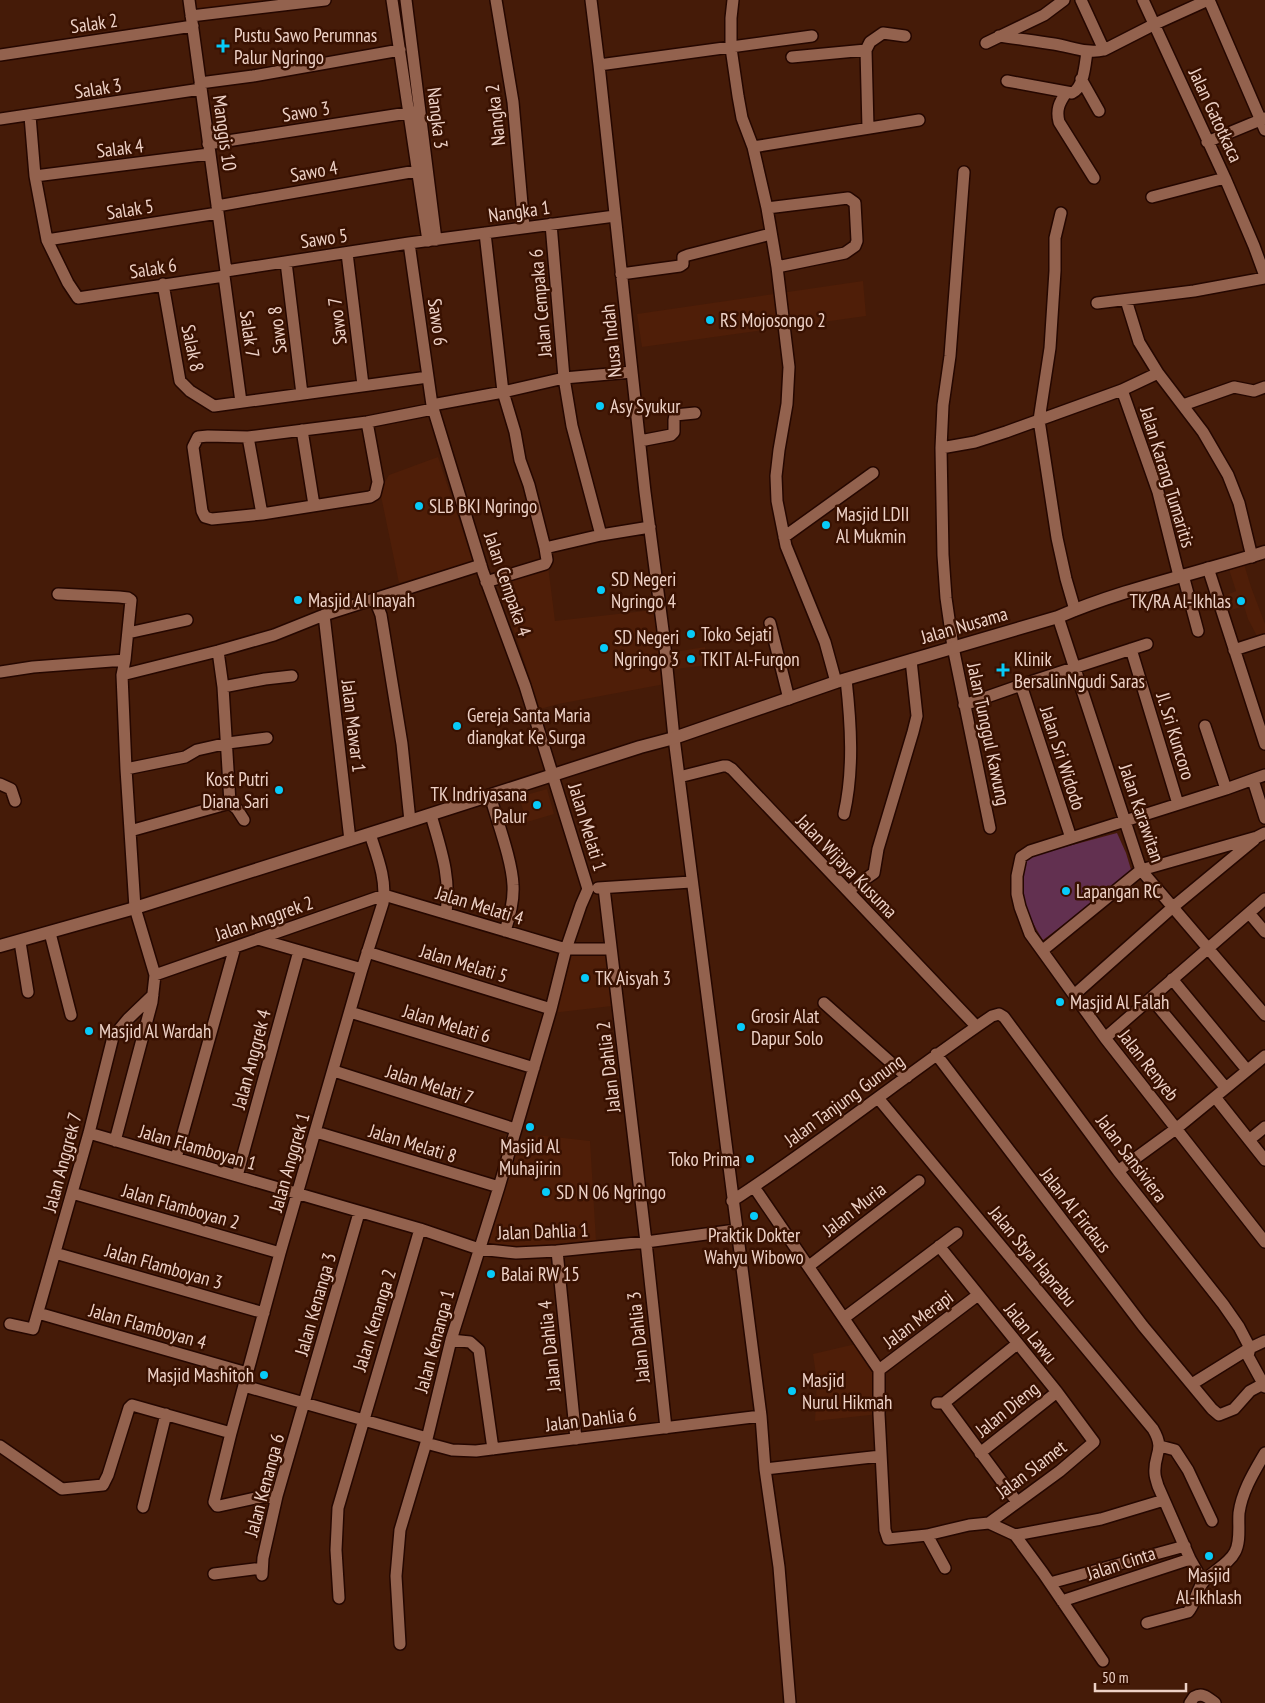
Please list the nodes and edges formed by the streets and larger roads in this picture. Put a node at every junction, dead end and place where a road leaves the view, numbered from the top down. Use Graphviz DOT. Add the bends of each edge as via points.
graph roads {
  1 [pos="189,0"];
  2 [pos="322,0"];
  3 [pos="392,0"];
  4 [pos="406,0"];
  5 [pos="496,0"];
  6 [pos="591,0"];
  7 [pos="733,0"];
  8 [pos="1064,0"];
  9 [pos="1081,0"];
  10 [pos="1143,0"];
  11 [pos="1209,0"];
  12 [pos="192,21"];
  13 [pos="1155,24"];
  14 [pos="812,36"];
  15 [pos="905,36"];
  16 [pos="999,36"];
  17 [pos="986,43"];
  18 [pos="731,48"];
  19 [pos="400,50"];
  20 [pos="866,50"];
  21 [pos="1104,50"];
  22 [pos="1088,52"];
  23 [pos="0,54"];
  24 [pos="792,57"];
  25 [pos="599,65"];
  26 [pos="1081,79"];
  27 [pos="1007,81"];
  28 [pos="201,86"];
  29 [pos="1066,93"];
  30 [pos="1099,111"];
  31 [pos="414,112"];
  32 [pos="30,116"];
  33 [pos="0,119"];
  34 [pos="919,120"];
  35 [pos="1263,123"];
  36 [pos="868,128"];
  37 [pos="1207,142"];
  38 [pos="753,147"];
  39 [pos="209,149"];
  40 [pos="422,170"];
  41 [pos="964,172"];
  42 [pos="35,176"];
  43 [pos="1094,178"];
  44 [pos="1225,178"];
  45 [pos="1152,198"];
  46 [pos="767,208"];
  47 [pos="218,209"];
  48 [pos="1061,212"];
  49 [pos="615,216"];
  50 [pos="551,224"];
  51 [pos="524,227"];
  52 [pos="485,234"];
  53 [pos="771,234"];
  54 [pos="47,240"];
  55 [pos="432,241"];
  56 [pos="409,243"];
  57 [pos="1260,244"];
  58 [pos="347,253"];
  59 [pos="286,262"];
  60 [pos="777,267"];
  61 [pos="225,273"];
  62 [pos="622,274"];
  63 [pos="1265,277"];
  64 [pos="163,284"];
  65 [pos="1126,300"];
  66 [pos="1097,303"];
  67 [pos="632,372"];
  68 [pos="1158,373"];
  69 [pos="428,377"];
  70 [pos="564,378"];
  71 [pos="363,385"];
  72 [pos="1265,387"];
  73 [pos="1122,390"];
  74 [pos="503,392"];
  75 [pos="302,394"];
  76 [pos="241,402"];
  77 [pos="1183,404"];
  78 [pos="432,407"];
  79 [pos="695,413"];
  80 [pos="1039,420"];
  81 [pos="367,422"];
  82 [pos="302,430"];
  83 [pos="248,437"];
  84 [pos="640,441"];
  85 [pos="941,448"];
  86 [pos="873,473"];
  87 [pos="314,505"];
  88 [pos="262,514"];
  89 [pos="650,527"];
  90 [pos="601,535"];
  91 [pos="784,537"];
  92 [pos="545,548"];
  93 [pos="1265,552"];
  94 [pos="1252,556"];
  95 [pos="481,565"];
  96 [pos="1208,568"];
  97 [pos="1180,575"];
  98 [pos="486,582"];
  99 [pos="58,594"];
  100 [pos="375,600"];
  101 [pos="1075,610"];
  102 [pos="324,615"];
  103 [pos="1058,617"];
  104 [pos="187,620"];
  105 [pos="770,623"];
  106 [pos="1198,631"];
  107 [pos="128,633"];
  108 [pos="1265,640"];
  109 [pos="1147,644"];
  110 [pos="953,647"];
  111 [pos="1131,649"];
  112 [pos="1234,650"];
  113 [pos="218,651"];
  114 [pos="125,660"];
  115 [pos="911,660"];
  116 [pos="1075,667"];
  117 [pos="0,672"];
  118 [pos="122,675"];
  119 [pos="292,676"];
  120 [pos="841,681"];
  121 [pos="1021,685"];
  122 [pos="223,687"];
  123 [pos="789,699"];
  124 [pos="964,705"];
  125 [pos="1205,726"];
  126 [pos="267,738"];
  127 [pos="674,738"];
  128 [pos="228,743"];
  129 [pos="1265,744"];
  130 [pos="126,769"];
  131 [pos="554,775"];
  132 [pos="1265,775"];
  133 [pos="679,777"];
  134 [pos="1253,780"];
  135 [pos="0,784"];
  136 [pos="1226,789"];
  137 [pos="490,795"];
  138 [pos="15,801"];
  139 [pos="230,803"];
  140 [pos="1178,804"];
  141 [pos="844,814"];
  142 [pos="431,815"];
  143 [pos="1265,818"];
  144 [pos="244,820"];
  145 [pos="410,821"];
  146 [pos="1125,821"];
  147 [pos="990,828"];
  148 [pos="130,831"];
  149 [pos="370,834"];
  150 [pos="1261,835"];
  151 [pos="1071,838"];
  152 [pos="350,840"];
  153 [pos="1141,870"];
  154 [pos="691,882"];
  155 [pos="604,888"];
  156 [pos="588,889"];
  157 [pos="848,890"];
  158 [pos="384,895"];
  159 [pos="1173,907"];
  160 [pos="135,908"];
  161 [pos="1259,908"];
  162 [pos="446,913"];
  163 [pos="505,931"];
  164 [pos="1265,932"];
  165 [pos="50,933"];
  166 [pos="258,939"];
  167 [pos="20,942"];
  168 [pos="0,946"];
  169 [pos="235,947"];
  170 [pos="566,949"];
  171 [pos="612,949"];
  172 [pos="1208,949"];
  173 [pos="1043,950"];
  174 [pos="299,951"];
  175 [pos="367,952"];
  176 [pos="362,968"];
  177 [pos="155,975"];
  178 [pos="1172,980"];
  179 [pos="28,992"];
  180 [pos="1074,994"];
  181 [pos="153,995"];
  182 [pos="1151,998"];
  183 [pos="824,1003"];
  184 [pos="551,1009"];
  185 [pos="350,1012"];
  186 [pos="71,1015"];
  187 [pos="1265,1015"];
  188 [pos="976,1026"];
  189 [pos="1105,1038"];
  190 [pos="936,1054"];
  191 [pos="1265,1056"];
  192 [pos="534,1068"];
  193 [pos="1247,1070"];
  194 [pos="334,1071"];
  195 [pos="907,1077"];
  196 [pos="1225,1088"];
  197 [pos="1215,1097"];
  198 [pos="878,1098"];
  199 [pos="1265,1127"];
  200 [pos="1177,1128"];
  201 [pos="515,1130"];
  202 [pos="316,1132"];
  203 [pos="89,1134"];
  204 [pos="1249,1140"];
  205 [pos="115,1141"];
  206 [pos="176,1158"];
  207 [pos="1265,1160"];
  208 [pos="1118,1171"];
  209 [pos="237,1176"];
  210 [pos="919,1181"];
  211 [pos="499,1187"];
  212 [pos="754,1187"];
  213 [pos="72,1193"];
  214 [pos="298,1195"];
  215 [pos="732,1201"];
  216 [pos="359,1213"];
  217 [pos="420,1229"];
  218 [pos="736,1230"];
  219 [pos="957,1233"];
  220 [pos="646,1242"];
  221 [pos="1265,1242"];
  222 [pos="939,1246"];
  223 [pos="479,1249"];
  224 [pos="557,1251"];
  225 [pos="55,1252"];
  226 [pos="280,1253"];
  227 [pos="809,1266"];
  228 [pos="978,1295"];
  229 [pos="38,1313"];
  230 [pos="264,1313"];
  231 [pos="844,1318"];
  232 [pos="10,1324"];
  233 [pos="451,1340"];
  234 [pos="1265,1341"];
  235 [pos="1017,1344"];
  236 [pos="1250,1348"];
  237 [pos="879,1370"];
  238 [pos="248,1372"];
  239 [pos="1192,1384"];
  240 [pos="1264,1385"];
  241 [pos="244,1386"];
  242 [pos="1056,1392"];
  243 [pos="305,1404"];
  244 [pos="166,1414"];
  245 [pos="760,1416"];
  246 [pos="362,1420"];
  247 [pos="666,1428"];
  248 [pos="231,1433"];
  249 [pos="576,1439"];
  250 [pos="426,1440"];
  251 [pos="1094,1442"];
  252 [pos="1159,1442"];
  253 [pos="0,1446"];
  254 [pos="493,1449"];
  255 [pos="980,1453"];
  256 [pos="1265,1453"];
  257 [pos="881,1456"];
  258 [pos="765,1468"];
  259 [pos="277,1496"];
  260 [pos="1164,1500"];
  261 [pos="1017,1502"];
  262 [pos="142,1507"];
  263 [pos="1212,1522"];
  264 [pos="989,1523"];
  265 [pos="927,1535"];
  266 [pos="1016,1535"];
  267 [pos="1185,1546"];
  268 [pos="1190,1559"];
  269 [pos="945,1568"];
  270 [pos="214,1574"];
  271 [pos="1202,1582"];
  272 [pos="1050,1583"];
  273 [pos="339,1598"];
  274 [pos="1062,1600"];
  275 [pos="1148,1623"];
  276 [pos="400,1644"];
  277 [pos="1103,1661"];
  278 [pos="1191,1701"];
  279 [pos="790,1703"];
  280 [pos="1215,1703"];
  1 -- 12 [label="street, Manggis 10"];
  2 -- 12 [label="street, Salak 2"];
  3 -- 19 [label="street"];
  4 -- 31 [label="street, Nangka 3"];
  5 -- 51 [label="street, Nangka 2" via="513,102"];
  6 -- 25 [label="street, Nusa Indah"];
  7 -- 18 [label="street"];
  8 -- 16 [label="street" via="1044,15"];
  9 -- 21 [label="street"];
  10 -- 13 [label="street, Jalan Gatotkaca"];
  11 -- 13 [label="street"];
  11 -- 35 [label="street"];
  12 -- 23 [label="street, Salak 2"];
  12 -- 28 [label="street, Manggis 10"];
  13 -- 21 [label="street"];
  13 -- 37 [label="street, Jalan Gatotkaca"];
  14 -- 18 [label="street"];
  15 -- 20 [label="street" via="883,33 870,42"];
  16 -- 17 [label="street"];
  16 -- 22 [label="street"];
  18 -- 25 [label="street"];
  18 -- 38 [label="street" via="742,118"];
  19 -- 28 [label="street, Salak 3"];
  19 -- 31 [label="street"];
  20 -- 24 [label="street"];
  20 -- 36 [label="street"];
  21 -- 22 [label="street"];
  22 -- 26 [label="street"];
  25 -- 49 [label="street, Nusa Indah"];
  26 -- 29 [label="street" via="1076,91"];
  26 -- 30 [label="street"];
  27 -- 29 [label="street"];
  28 -- 32 [label="street, Salak 3"];
  28 -- 39 [label="street, Manggis 10"];
  29 -- 43 [label="street" via="1058,106 1059,122"];
  31 -- 39 [label="street, Sawo 3"];
  31 -- 40 [label="street"];
  32 -- 33 [label="street, Salak 3"];
  32 -- 42 [label="street"];
  34 -- 36 [label="street"];
  35 -- 37 [label="street"];
  36 -- 38 [label="street"];
  37 -- 44 [label="street, Jalan Gatotkaca"];
  38 -- 46 [label="street"];
  39 -- 42 [label="street, Salak 4"];
  39 -- 47 [label="street, Manggis 10"];
  40 -- 47 [label="street, Sawo 4"];
  40 -- 55 [label="street"];
  41 -- 85 [label="street, Jalan Tunggul Kawung"];
  42 -- 54 [label="street"];
  44 -- 45 [label="street"];
  44 -- 57 [label="street, Jalan Gatotkaca"];
  46 -- 53 [label="street"];
  46 -- 60 [label="street" via="848,198 855,203 857,241 852,250"];
  47 -- 54 [label="street, Salak 5"];
  47 -- 61 [label="street, Manggis 10"];
  48 -- 80 [label="street" via="1055,238 1050,348"];
  49 -- 50 [label="street, Nangka 1"];
  49 -- 62 [label="street, Nusa Indah"];
  50 -- 51 [label="street, Nangka 1"];
  50 -- 70 [label="street, Jalan Cempaka 6"];
  51 -- 52 [label="street, Nangka 1"];
  52 -- 55 [label="street, Nangka 1"];
  52 -- 74 [label="street"];
  53 -- 60 [label="street"];
  53 -- 62 [label="street" via="688,255 683,257 680,266"];
  54 -- 64 [label="street, Salak 6" via="78,298"];
  55 -- 56 [label="street, Sawo 5"];
  56 -- 58 [label="street, Sawo 5"];
  56 -- 69 [label="street, Sawo 6"];
  57 -- 63 [label="street, Jalan Gatotkaca"];
  58 -- 59 [label="street, Sawo 5"];
  58 -- 71 [label="street, Sawo 7"];
  59 -- 61 [label="street, Sawo 5"];
  59 -- 75 [label="street, Sawo 8"];
  60 -- 91 [label="street" via="789,367 788,404 776,476"];
  61 -- 64 [label="street, Salak 6"];
  61 -- 76 [label="street, Salak 7"];
  62 -- 67 [label="street, Nusa Indah"];
  63 -- 65 [label="street"];
  64 -- 76 [label="street, Salak 8" via="180,381 214,406"];
  65 -- 66 [label="street"];
  65 -- 68 [label="street" via="1139,342"];
  67 -- 70 [label="street"];
  67 -- 84 [label="street, Nusa Indah"];
  68 -- 73 [label="street"];
  68 -- 77 [label="street"];
  69 -- 71 [label="street, Salak 8"];
  69 -- 78 [label="street, Sawo 6"];
  70 -- 74 [label="street"];
  70 -- 90 [label="street, Jalan Cempaka 6" via="572,426"];
  71 -- 75 [label="street, Salak 8"];
  72 -- 77 [label="street" via="1254,391 1234,387"];
  73 -- 80 [label="street"];
  73 -- 97 [label="street, Jalan Karang Tumaritis" via="1158,492"];
  74 -- 78 [label="street"];
  74 -- 92 [label="street"];
  75 -- 76 [label="street, Salak 8"];
  77 -- 94 [label="street" via="1208,438 1228,475 1239,503"];
  78 -- 81 [label="street"];
  78 -- 95 [label="street, Jalan Cempaka 4"];
  79 -- 84 [label="street" via="676,415 671,435"];
  80 -- 85 [label="street" via="975,442"];
  80 -- 101 [label="street" via="1057,538"];
  81 -- 82 [label="street"];
  81 -- 87 [label="street" via="378,482 375,494 359,500"];
  82 -- 83 [label="street"];
  82 -- 87 [label="street"];
  83 -- 88 [label="street"];
  83 -- 88 [label="street" via="198,437 193,447 202,511 205,517 212,519"];
  84 -- 89 [label="street, Nusa Indah"];
  85 -- 110 [label="street, Jalan Tunggul Kawung" via="943,555"];
  86 -- 91 [label="street"];
  87 -- 88 [label="street"];
  89 -- 90 [label="street"];
  89 -- 127 [label="street, Nusa Indah"];
  90 -- 92 [label="street"];
  91 -- 120 [label="street"];
  92 -- 98 [label="street" via="545,564"];
  93 -- 94 [label="street, Jalan Nusama"];
  94 -- 96 [label="street, Jalan Nusama"];
  95 -- 98 [label="street, Jalan Cempaka 4"];
  95 -- 100 [label="street"];
  96 -- 97 [label="street, Jalan Nusama"];
  96 -- 112 [label="street"];
  97 -- 101 [label="street, Jalan Nusama"];
  97 -- 106 [label="street, Jalan Karang Tumaritis"];
  98 -- 131 [label="street, Jalan Cempaka 4" via="506,630"];
  99 -- 107 [label="street" via="128,598 132,604"];
  100 -- 102 [label="street"];
  100 -- 145 [label="street" via="381,615 402,744"];
  101 -- 103 [label="street, Jalan Nusama"];
  102 -- 113 [label="street" via="274,635"];
  102 -- 152 [label="street, Jalan Mawar 1"];
  103 -- 110 [label="street, Jalan Nusama"];
  103 -- 116 [label="street, Jalan Karawitan"];
  104 -- 107 [label="street"];
  105 -- 123 [label="street"];
  107 -- 114 [label="street"];
  108 -- 112 [label="street"];
  109 -- 111 [label="street"];
  110 -- 115 [label="street, Jalan Nusama"];
  110 -- 124 [label="street, Jalan Tunggul Kawung"];
  111 -- 116 [label="street"];
  111 -- 140 [label="street, Jl. Sri Kuncoro"];
  112 -- 129 [label="street"];
  113 -- 118 [label="street"];
  113 -- 122 [label="street"];
  114 -- 117 [label="street"];
  114 -- 118 [label="street"];
  115 -- 120 [label="street, Jalan Nusama"];
  115 -- 157 [label="street" via="917,716 914,732 878,849 874,873"];
  116 -- 121 [label="street"];
  116 -- 146 [label="street, Jalan Karawitan"];
  118 -- 130 [label="street"];
  119 -- 122 [label="street"];
  120 -- 123 [label="street, Jalan Nusama"];
  120 -- 141 [label="street" via="849,710 851,775"];
  121 -- 124 [label="street"];
  121 -- 151 [label="street, Jalan Sri Widodo"];
  122 -- 128 [label="street"];
  123 -- 127 [label="street, Jalan Nusama"];
  124 -- 147 [label="street, Jalan Tunggul Kawung"];
  125 -- 136 [label="street"];
  126 -- 128 [label="street"];
  127 -- 131 [label="street, Jalan Nusama"];
  127 -- 133 [label="street, Nusa Indah"];
  128 -- 130 [label="street" via="197,750 185,757"];
  128 -- 139 [label="street"];
  130 -- 148 [label="street"];
  131 -- 137 [label="street, Jalan Nusama"];
  131 -- 156 [label="street, Jalan Melati 1"];
  132 -- 134 [label="street, Jalan Renyeb"];
  133 -- 154 [label="street, Nusa Indah"];
  133 -- 157 [label="street, Jalan Wijaya Kusuma" via="727,766"];
  134 -- 136 [label="street, Jalan Renyeb"];
  134 -- 143 [label="street"];
  135 -- 138 [label="street" via="11,789"];
  136 -- 140 [label="street, Jalan Renyeb"];
  137 -- 142 [label="street, Jalan Nusama"];
  137 -- 163 [label="street" via="513,885 511,912"];
  139 -- 144 [label="street"];
  139 -- 148 [label="street"];
  140 -- 146 [label="street, Jalan Renyeb"];
  142 -- 145 [label="street, Jalan Nusama"];
  142 -- 162 [label="street" via="446,874"];
  145 -- 149 [label="street, Jalan Nusama"];
  146 -- 151 [label="street, Jalan Renyeb"];
  146 -- 153 [label="street, Jalan Karawitan"];
  148 -- 160 [label="street"];
  149 -- 152 [label="street, Jalan Nusama"];
  149 -- 158 [label="street, Jalan Anggrek 1"];
  150 -- 153 [label="street"];
  150 -- 159 [label="street"];
  151 -- 173 [label="street, Jalan Renyeb" via="1030,851 1021,857 1018,865 1020,907 1030,934"];
  152 -- 160 [label="street, Jalan Nusama"];
  153 -- 159 [label="street, Jalan Karawitan"];
  153 -- 173 [label="street"];
  154 -- 155 [label="street"];
  154 -- 215 [label="street, Nusa Indah"];
  155 -- 156 [label="street"];
  155 -- 171 [label="street, Jalan Dahlia 2"];
  156 -- 170 [label="street, Jalan Kenanga 1"];
  157 -- 188 [label="street, Jalan Wijaya Kusuma"];
  158 -- 162 [label="street, Jalan Melati 4"];
  158 -- 166 [label="street, Jalan Anggrek 2"];
  158 -- 175 [label="street, Jalan Anggrek 1"];
  159 -- 172 [label="street, Jalan Karawitan"];
  159 -- 180 [label="street"];
  160 -- 165 [label="street, Jalan Nusama"];
  160 -- 177 [label="street"];
  161 -- 164 [label="street"];
  161 -- 172 [label="street"];
  162 -- 163 [label="street, Jalan Melati 4"];
  163 -- 170 [label="street, Jalan Melati 4"];
  165 -- 167 [label="street, Jalan Nusama"];
  165 -- 186 [label="street"];
  166 -- 169 [label="street, Jalan Anggrek 2"];
  166 -- 174 [label="street"];
  167 -- 168 [label="street, Jalan Nusama"];
  167 -- 179 [label="street"];
  169 -- 177 [label="street, Jalan Anggrek 2"];
  169 -- 206 [label="street"];
  170 -- 171 [label="street, Jalan Melati 4"];
  170 -- 184 [label="street, Jalan Kenanga 1"];
  171 -- 220 [label="street, Jalan Dahlia 2"];
  172 -- 178 [label="street"];
  172 -- 187 [label="street, Jalan Karawitan"];
  173 -- 180 [label="street, Jalan Renyeb"];
  174 -- 176 [label="street"];
  174 -- 209 [label="street, Jalan Anggrek 4"];
  175 -- 176 [label="street, Jalan Anggrek 1"];
  175 -- 184 [label="street, Jalan Melati 5"];
  176 -- 185 [label="street, Jalan Anggrek 1"];
  177 -- 181 [label="street"];
  178 -- 182 [label="street"];
  178 -- 193 [label="street"];
  180 -- 189 [label="street, Jalan Renyeb"];
  181 -- 203 [label="street, Jalan Anggrek 7" via="113,1037"];
  181 -- 205 [label="street"];
  182 -- 189 [label="street"];
  182 -- 196 [label="street"];
  183 -- 195 [label="street"];
  184 -- 192 [label="street, Jalan Kenanga 1"];
  185 -- 192 [label="street, Jalan Melati 6"];
  185 -- 194 [label="street, Jalan Anggrek 1"];
  188 -- 190 [label="street, Jalan Tanjung Gunung"];
  188 -- 208 [label="street, Jalan Sansiviera" via="992,1016 999,1014 1004,1017"];
  189 -- 200 [label="street, Jalan Renyeb"];
  190 -- 195 [label="street, Jalan Tanjung Gunung"];
  190 -- 239 [label="street, Jalan Al Firdaus" via="1143,1326"];
  191 -- 193 [label="street"];
  192 -- 201 [label="street, Jalan Kenanga 1"];
  193 -- 196 [label="street"];
  194 -- 201 [label="street, Jalan Melati 7"];
  194 -- 202 [label="street, Jalan Anggrek 1"];
  195 -- 198 [label="street, Jalan Tanjung Gunung"];
  196 -- 197 [label="street"];
  197 -- 200 [label="street"];
  197 -- 204 [label="street"];
  198 -- 212 [label="street, Jalan Tanjung Gunung"];
  198 -- 252 [label="street, Jalan Stya Haprabu" via="1147,1422"];
  199 -- 204 [label="street"];
  200 -- 208 [label="street"];
  200 -- 221 [label="street, Jalan Renyeb"];
  201 -- 211 [label="street, Jalan Kenanga 1"];
  202 -- 211 [label="street, Jalan Melati 8"];
  202 -- 214 [label="street, Jalan Anggrek 1"];
  203 -- 205 [label="street, Jalan Flamboyan 1"];
  203 -- 213 [label="street, Jalan Anggrek 7"];
  204 -- 207 [label="street"];
  205 -- 206 [label="street, Jalan Flamboyan 1"];
  206 -- 209 [label="street, Jalan Flamboyan 1"];
  208 -- 236 [label="street, Jalan Sansiviera" via="1223,1304"];
  209 -- 214 [label="street, Jalan Flamboyan 1"];
  210 -- 227 [label="street, Jalan Muria"];
  211 -- 223 [label="street, Jalan Kenanga 1"];
  212 -- 215 [label="street, Jalan Tanjung Gunung"];
  212 -- 227 [label="street"];
  213 -- 225 [label="street, Jalan Anggrek 7"];
  213 -- 226 [label="street, Jalan Flamboyan 2"];
  214 -- 216 [label="street, Jalan Dahlia 1"];
  214 -- 226 [label="street, Jalan Anggrek 1"];
  215 -- 218 [label="street, Nusa Indah"];
  216 -- 217 [label="street, Jalan Dahlia 1"];
  216 -- 243 [label="street, Jalan Kenanga 3"];
  217 -- 223 [label="street, Jalan Dahlia 1"];
  217 -- 246 [label="street, Jalan Kenanga 2"];
  218 -- 220 [label="street, Jalan Dahlia 1"];
  218 -- 245 [label="street, Nusa Indah"];
  219 -- 222 [label="street"];
  220 -- 224 [label="street, Jalan Dahlia 1"];
  220 -- 247 [label="street, Jalan Dahlia 3"];
  222 -- 228 [label="street, Jalan Lawu"];
  222 -- 231 [label="street"];
  223 -- 224 [label="street, Jalan Dahlia 1" via="516,1253"];
  223 -- 233 [label="street, Jalan Kenanga 1"];
  224 -- 249 [label="street, Jalan Dahlia 4"];
  225 -- 229 [label="street, Jalan Anggrek 7"];
  225 -- 230 [label="street, Jalan Flamboyan 3"];
  226 -- 230 [label="street, Jalan Anggrek 1"];
  227 -- 231 [label="street"];
  228 -- 235 [label="street, Jalan Lawu"];
  228 -- 237 [label="street, Jalan Merapi"];
  229 -- 232 [label="street, Jalan Anggrek 7" via="32,1329"];
  229 -- 238 [label="street, Jalan Flamboyan 4"];
  230 -- 238 [label="street, Jalan Anggrek 1"];
  231 -- 237 [label="street"];
  233 -- 250 [label="street, Jalan Kenanga 1"];
  233 -- 254 [label="street" via="470,1342 478,1350"];
  234 -- 236 [label="street"];
  235 -- 242 [label="street, Jalan Lawu"];
  235 -- 255 [label="street" via="940,1403"];
  236 -- 239 [label="street"];
  236 -- 240 [label="street, Jalan Sansiviera" via="1250,1359"];
  237 -- 257 [label="street"];
  238 -- 241 [label="street, Jalan Anggrek 1"];
  239 -- 240 [label="street, Jalan Al Firdaus" via="1219,1416 1234,1409 1250,1391"];
  241 -- 243 [label="street, Jalan Dahlia 6"];
  241 -- 248 [label="street, Jalan Anggrek 1"];
  242 -- 251 [label="street, Jalan Lawu"];
  242 -- 255 [label="street, Jalan Dieng"];
  243 -- 246 [label="street, Jalan Dahlia 6"];
  243 -- 259 [label="street, Jalan Kenanga 6"];
  244 -- 248 [label="street"];
  244 -- 253 [label="street" via="134,1405 128,1408 103,1485 62,1489"];
  244 -- 262 [label="street"];
  245 -- 247 [label="street, Jalan Dahlia 6"];
  245 -- 258 [label="street, Nusa Indah"];
  246 -- 250 [label="street, Jalan Dahlia 6"];
  246 -- 273 [label="street, Jalan Kenanga 2" via="338,1508"];
  247 -- 249 [label="street, Jalan Dahlia 6"];
  248 -- 259 [label="street, Jalan Anggrek 1" via="214,1504 219,1506"];
  249 -- 254 [label="street, Jalan Dahlia 6"];
  250 -- 254 [label="street, Jalan Dahlia 6" via="465,1452"];
  250 -- 276 [label="street, Jalan Kenanga 1" via="397,1550"];
  251 -- 261 [label="street, Jalan Slamet"];
  252 -- 260 [label="street" via="1155,1473"];
  252 -- 263 [label="street" via="1178,1454"];
  255 -- 261 [label="street"];
  256 -- 271 [label="street" via="1242,1500 1235,1552"];
  257 -- 258 [label="street"];
  257 -- 265 [label="street" via="885,1535 888,1539"];
  258 -- 279 [label="street, Nusa Indah" via="779,1567"];
  259 -- 270 [label="street, Jalan Kenanga 6" via="262,1571"];
  260 -- 266 [label="street" via="1100,1519"];
  260 -- 267 [label="street"];
  261 -- 264 [label="street, Jalan Slamet"];
  264 -- 265 [label="street"];
  264 -- 266 [label="street"];
  265 -- 269 [label="street"];
  266 -- 272 [label="street"];
  267 -- 268 [label="street"];
  267 -- 272 [label="street"];
  268 -- 271 [label="street"];
  268 -- 274 [label="street, Jalan Cinta"];
  271 -- 275 [label="street" via="1188,1612"];
  272 -- 274 [label="street"];
  274 -- 277 [label="street"];
  278 -- 280 [label="street" via="1201,1694"];
}
